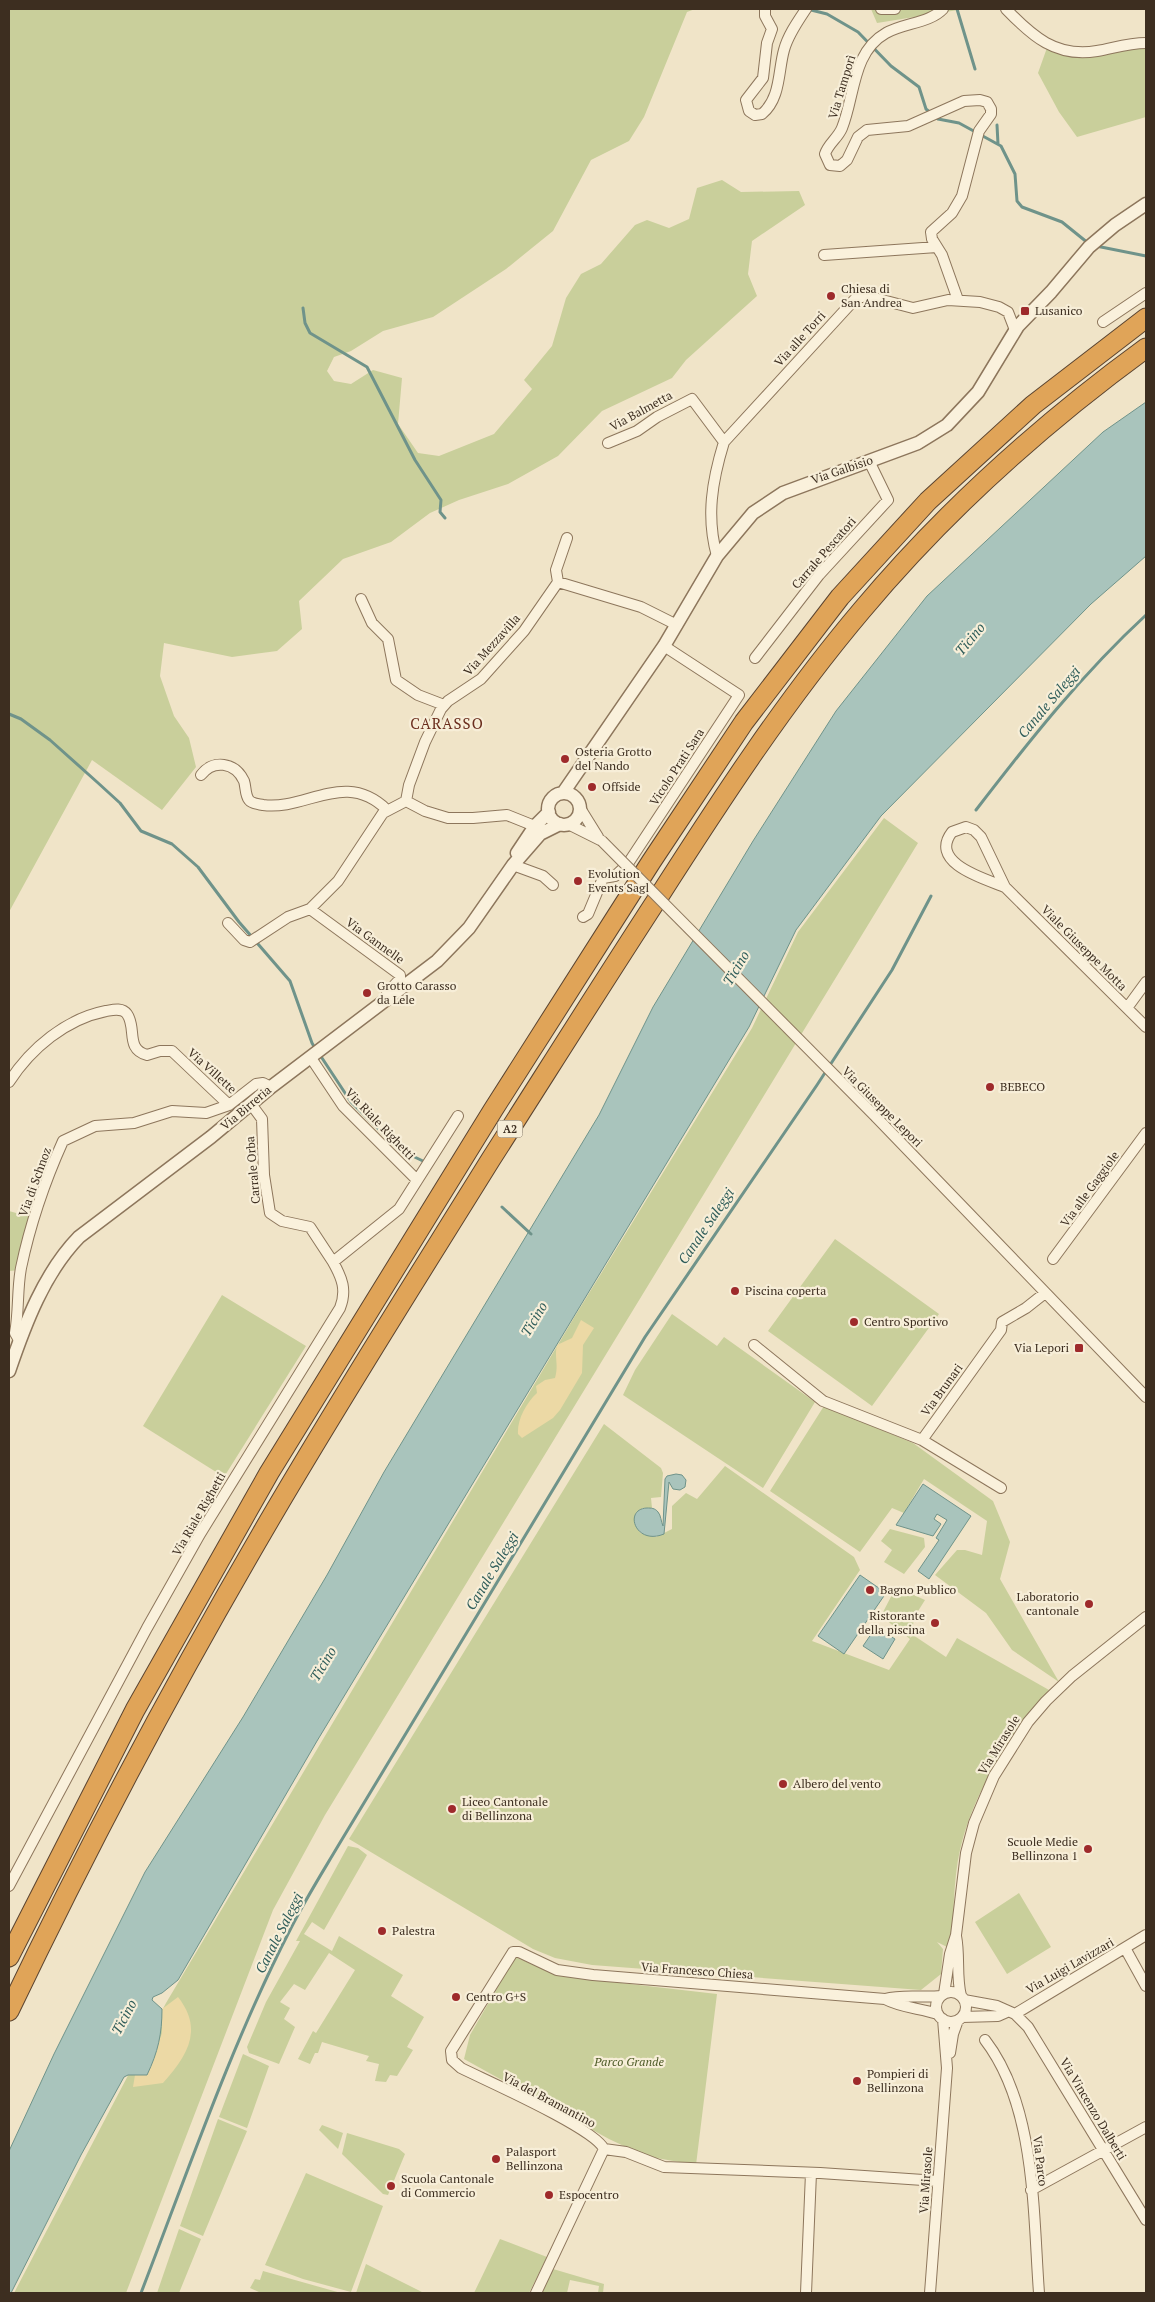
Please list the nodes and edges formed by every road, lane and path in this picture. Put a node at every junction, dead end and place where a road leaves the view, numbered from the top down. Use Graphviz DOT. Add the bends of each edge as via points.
graph roads {
  1 [pos="765,9"];
  2 [pos="880,9"];
  3 [pos="895,9"];
  4 [pos="943,9"];
  5 [pos="1006,9"];
  6 [pos="805,10"];
  7 [pos="1146,43"];
  8 [pos="1146,204"];
  9 [pos="937,247"];
  10 [pos="824,255"];
  11 [pos="1146,292"];
  12 [pos="958,300"];
  13 [pos="1146,318"];
  14 [pos="1102,322"];
  15 [pos="1015,330"];
  16 [pos="1146,348"];
  17 [pos="724,442"];
  18 [pos="608,443"];
  19 [pos="869,461"];
  20 [pos="567,538"];
  21 [pos="718,556"];
  22 [pos="558,582"];
  23 [pos="361,599"];
  24 [pos="677,625"];
  25 [pos="664,646"];
  26 [pos="754,658"];
  27 [pos="444,704"];
  28 [pos="576,774"];
  29 [pos="201,775"];
  30 [pos="563,793"];
  31 [pos="406,801"];
  32 [pos="578,803"];
  33 [pos="387,810"];
  34 [pos="548,812"];
  35 [pos="564,824"];
  36 [pos="540,828"];
  37 [pos="600,839"];
  38 [pos="513,865"];
  39 [pos="553,885"];
  40 [pos="1005,887"];
  41 [pos="310,910"];
  42 [pos="583,917"];
  43 [pos="228,923"];
  44 [pos="1146,982"];
  45 [pos="388,1000"];
  46 [pos="1127,1008"];
  47 [pos="1146,1027"];
  48 [pos="312,1057"];
  49 [pos="9,1082"];
  50 [pos="271,1087"];
  51 [pos="251,1104"];
  52 [pos="229,1105"];
  53 [pos="458,1116"];
  54 [pos="1146,1133"];
  55 [pos="417,1180"];
  56 [pos="1053,1259"];
  57 [pos="332,1262"];
  58 [pos="1045,1292"];
  59 [pos="19,1340"];
  60 [pos="754,1345"];
  61 [pos="9,1371"];
  62 [pos="1146,1397"];
  63 [pos="922,1440"];
  64 [pos="1001,1488"];
  65 [pos="1144,1623"];
  66 [pos="9,1886"];
  67 [pos="956,1935"];
  68 [pos="1146,1935"];
  69 [pos="1126,1948"];
  70 [pos="513,1952"];
  71 [pos="9,1957"];
  72 [pos="1146,1986"];
  73 [pos="943,1995"];
  74 [pos="963,1998"];
  75 [pos="885,1999"];
  76 [pos="9,2011"];
  77 [pos="1011,2013"];
  78 [pos="940,2017"];
  79 [pos="960,2018"];
  80 [pos="986,2040"];
  81 [pos="947,2068"];
  82 [pos="1146,2126"];
  83 [pos="604,2149"];
  84 [pos="1104,2150"];
  85 [pos="811,2173"];
  86 [pos="938,2181"];
  87 [pos="1031,2190"];
  88 [pos="1146,2218"];
  89 [pos="536,2293"];
  90 [pos="806,2293"];
  91 [pos="930,2293"];
  92 [pos="1039,2293"];
  1 -- 6 [label="street" via="772,29 763,78 746,100 749,111 755,115 762,114 769,106 778,84 786,44"];
  2 -- 3 [label="street"];
  4 -- 9 [label="street, Via Tamporì" via="891,30 870,46 860,66 840,131 826,151 827,162 833,166 844,165 858,137 867,130 908,126 964,101 985,101 991,114 978,134 962,196 952,213 931,232"];
  5 -- 7 [label="street" via="1048,46 1064,50 1096,51 1130,43"];
  8 -- 15 [label="street, Via Galbisio" via="1092,245"];
  9 -- 10 [label="street"];
  9 -- 12 [label="street, Via Tamporì"];
  11 -- 14 [label="street"];
  12 -- 15 [label="street, Via alle Torri" via="999,307 1008,312"];
  12 -- 17 [label="street, Via alle Torri" via="913,308 868,296 856,298"];
  13 -- 71 [label="highway, A2" via="1033,405 928,501 840,597 744,722 520,1068 269,1473 134,1710"];
  15 -- 19 [label="street, Via Galbisio" via="978,392 955,418 928,438"];
  16 -- 76 [label="highway, A2" via="1055,418 934,530 828,650 758,746 510,1131 264,1530 141,1749"];
  17 -- 18 [label="street, Via Balmetta" via="692,399"];
  17 -- 21 [label="street, Via alle Torri" via="716,466 710,506 712,539"];
  19 -- 21 [label="street, Via Galbisio" via="766,502 743,524"];
  19 -- 26 [label="street, Carrale Pescatori" via="888,500 819,575"];
  20 -- 22 [label="street" via="556,570"];
  21 -- 24 [label="street, Via Galbisio"];
  22 -- 24 [label="street" via="641,607"];
  22 -- 27 [label="street, Via Mezzavilla" via="524,631 482,679"];
  23 -- 27 [label="street" via="372,623 388,640 396,680 418,695"];
  24 -- 25 [label="street, Via Galbisio"];
  25 -- 28 [label="street, Via Galbisio"];
  25 -- 42 [label="street, Vicolo Prati Sara" via="739,695 627,866 615,876 603,878 588,914"];
  27 -- 31 [label="street, Via Mezzavilla" via="424,742 408,785"];
  28 -- 30 [label="street, Via Galbisio"];
  28 -- 32 [label="street"];
  29 -- 33 [label="street" via="209,766 225,764 241,777 248,799 254,804 282,806 314,796 349,793 366,796"];
  30 -- 32 [label="street"];
  30 -- 34 [label="street" via="551,799"];
  31 -- 33 [label="street"];
  31 -- 36 [label="street" via="424,811 448,818 507,815"];
  32 -- 35 [label="street" via="578,816"];
  32 -- 37 [label="street, Via Giuseppe Lepori"];
  33 -- 41 [label="street" via="338,881"];
  34 -- 35 [label="street" via="553,820"];
  34 -- 36 [label="street, Via Birreria"];
  35 -- 36 [label="street, Via Birreria"];
  35 -- 37 [label="street, Via Giuseppe Lepori"];
  36 -- 38 [label="street, Via Birreria"];
  37 -- 58 [label="street, Via Giuseppe Lepori, bridge"];
  38 -- 39 [label="street" via="543,876"];
  38 -- 45 [label="street, Via Birreria" via="480,914 452,947"];
  40 -- 40 [label="street, Viale Giuseppe Motta" via="978,833 966,827 952,832 948,844 955,866"];
  40 -- 46 [label="street, Viale Giuseppe Motta"];
  41 -- 43 [label="street" via="288,917 252,941 244,940"];
  41 -- 45 [label="street, Via Gannelle" via="398,974 401,978 388,991"];
  44 -- 46 [label="street"];
  45 -- 48 [label="street, Via Birreria"];
  46 -- 47 [label="street, Viale Giuseppe Motta"];
  48 -- 50 [label="street, Via Birreria"];
  48 -- 55 [label="street, Via Riale Righetti" via="343,1106"];
  49 -- 52 [label="street, Via Villette" via="43,1044 65,1026 87,1016 120,1010 129,1017 132,1042 138,1050 147,1055 172,1051"];
  50 -- 51 [label="street, Via Birreria"];
  50 -- 52 [label="street, Via Villette" via="256,1084"];
  51 -- 57 [label="street, Carrale Orba" via="262,1119 264,1175 270,1212 282,1221 310,1227"];
  51 -- 59 [label="street, Via Birreria" via="79,1236 56,1265"];
  52 -- 59 [label="street, Via di Schnoz" via="202,1114 175,1110 134,1123 95,1126 63,1141 45,1187 21,1270 15,1333"];
  53 -- 55 [label="street, Via Riale Righetti"];
  54 -- 56 [label="street, Via alle Gaggiole"];
  55 -- 57 [label="street, Via Riale Righetti" via="399,1209"];
  57 -- 66 [label="street, Via Riale Righetti" via="344,1289 340,1308 200,1534"];
  58 -- 62 [label="street, Via Giuseppe Lepori"];
  58 -- 63 [label="street, Via Brunari" via="1002,1322 1001,1330"];
  59 -- 61 [label="street, Via Birreria"];
  60 -- 63 [label="street" via="823,1401"];
  63 -- 64 [label="street"];
  65 -- 67 [label="street, Via Mirasole" via="1069,1678 1028,1722 1004,1756 974,1823 960,1886"];
  67 -- 73 [label="street, Via Mirasole"];
  67 -- 74 [label="street, Via Mirasole" via="960,1954 958,1980"];
  68 -- 69 [label="street, Via Luigi Lavizzari"];
  69 -- 72 [label="street"];
  69 -- 77 [label="street, Via Luigi Lavizzari"];
  70 -- 75 [label="street, Via Francesco Chiesa" via="571,1973"];
  70 -- 83 [label="street, Via del Bramantino" via="451,2051 452,2060 460,2068 572,2125 601,2142"];
  73 -- 74 [label="street" via="953,1992"];
  73 -- 75 [label="street, Via Francesco Chiesa" via="898,1995"];
  73 -- 78 [label="street" via="937,2002"];
  74 -- 77 [label="street" via="997,2006"];
  74 -- 79 [label="street" via="966,2008"];
  75 -- 78 [label="street, Via Francesco Chiesa"];
  77 -- 79 [label="street, Via Luigi Lavizzari"];
  77 -- 84 [label="street, Via Vincenzo Dalberti" via="1028,2027"];
  78 -- 79 [label="street" via="950,2022"];
  78 -- 81 [label="street, Via Mirasole"];
  79 -- 81 [label="street, Via Mirasole" via="953,2034"];
  80 -- 87 [label="street, Via Parco" via="1000,2059 1017,2102"];
  81 -- 86 [label="street, Via Mirasole"];
  82 -- 84 [label="street"];
  83 -- 85 [label="street" via="626,2152 664,2167"];
  83 -- 89 [label="street"];
  84 -- 87 [label="street"];
  84 -- 88 [label="street, Via Vincenzo Dalberti"];
  85 -- 86 [label="street"];
  85 -- 90 [label="street"];
  86 -- 91 [label="street, Via Mirasole"];
  87 -- 92 [label="street, Via Parco"];
}
